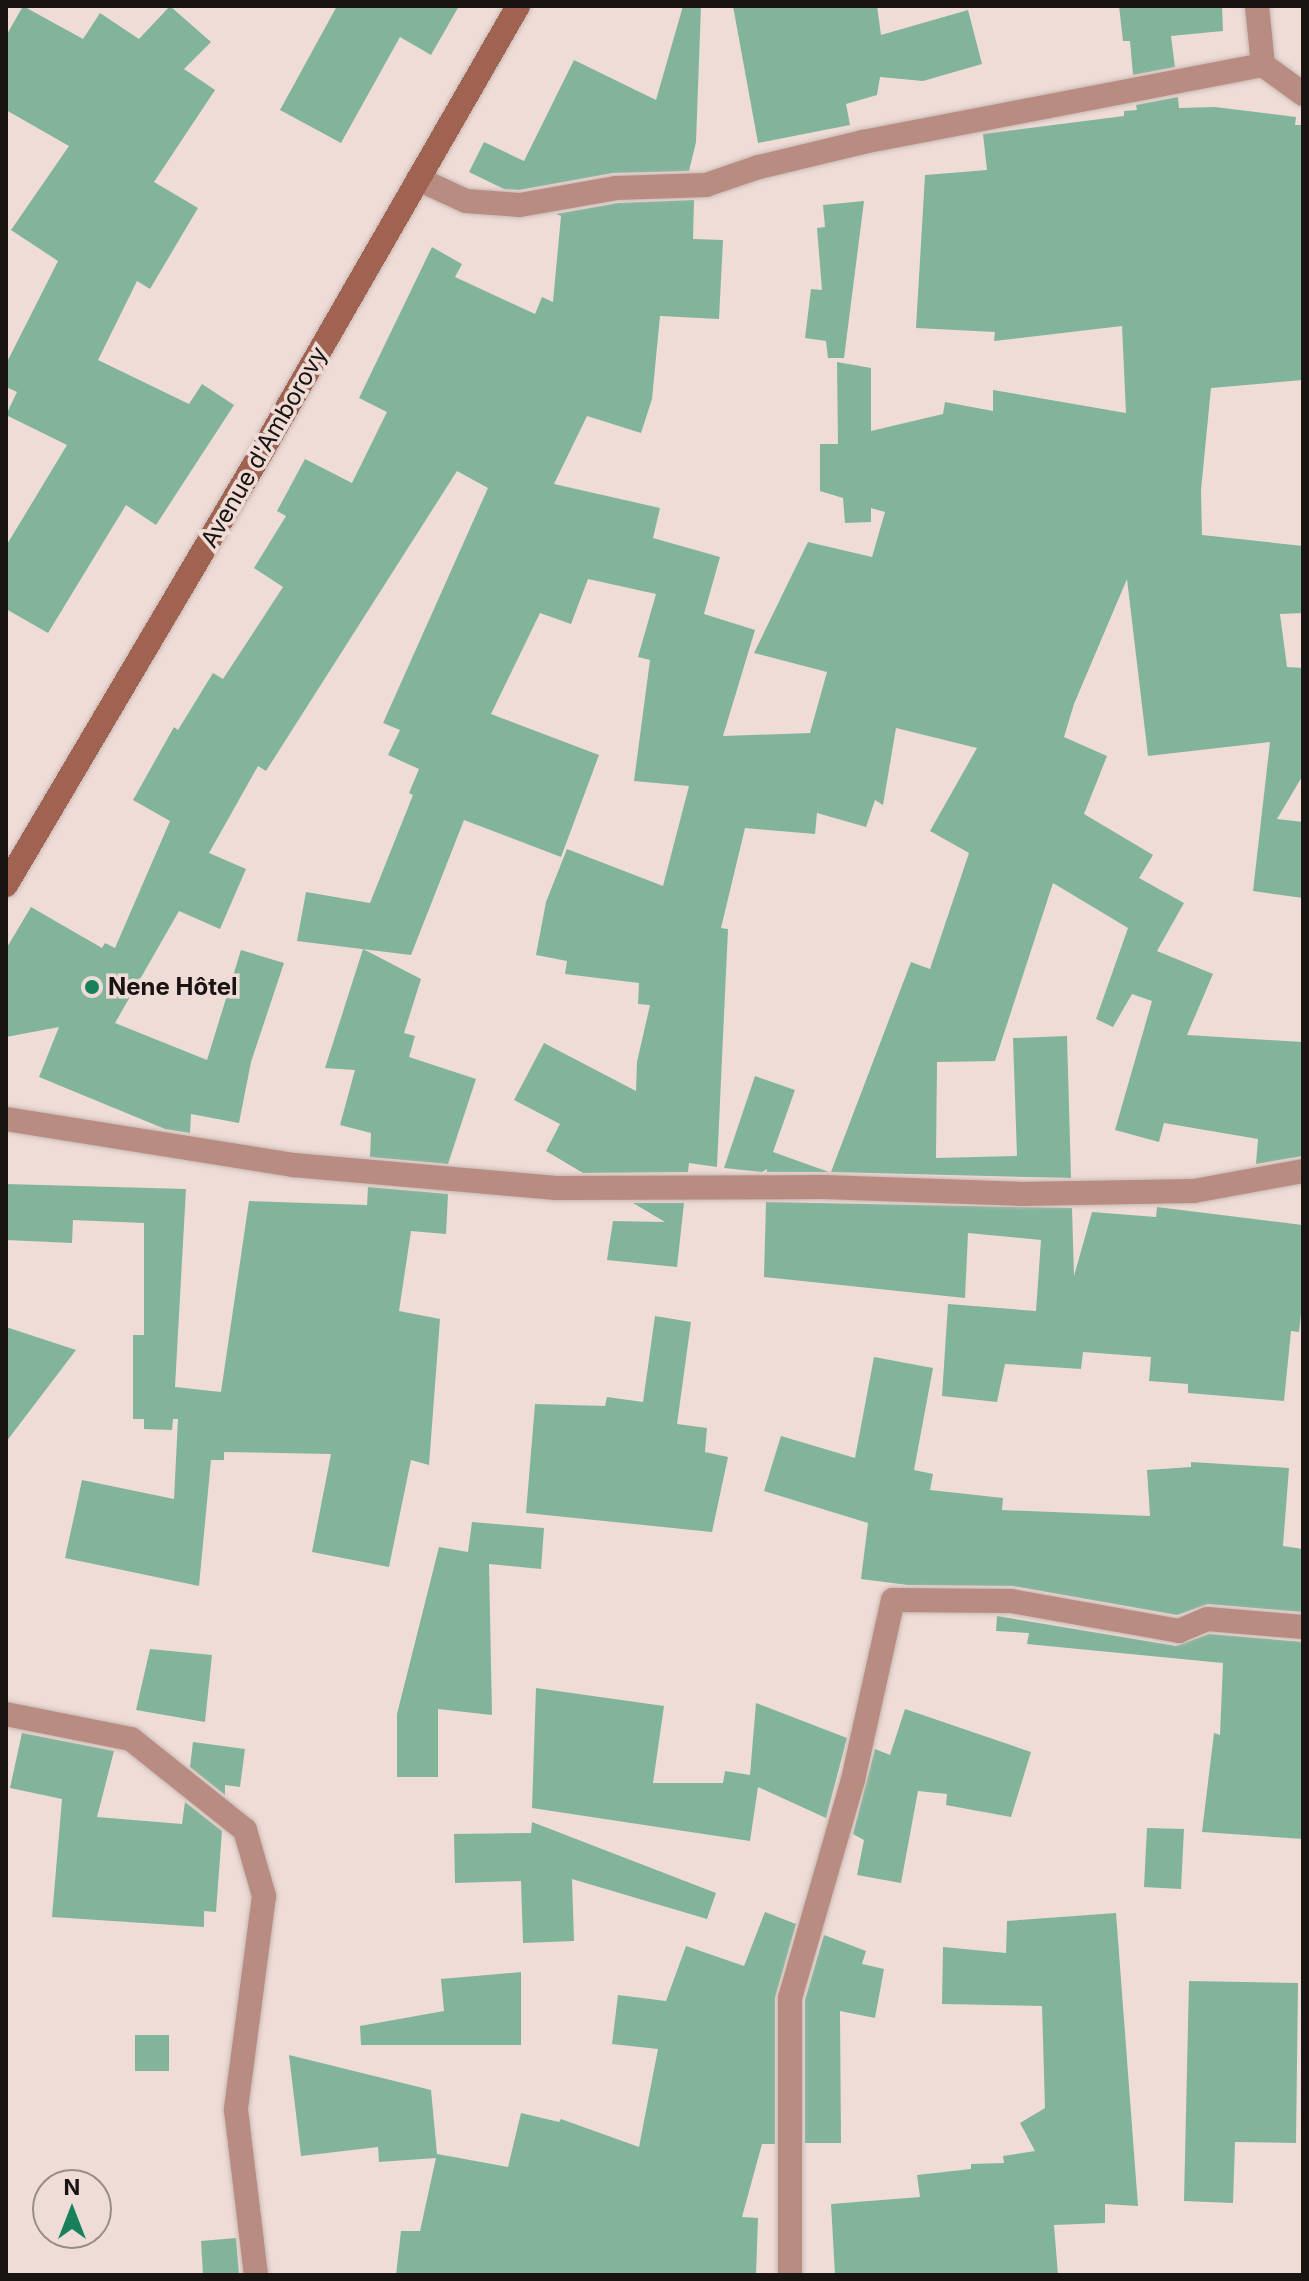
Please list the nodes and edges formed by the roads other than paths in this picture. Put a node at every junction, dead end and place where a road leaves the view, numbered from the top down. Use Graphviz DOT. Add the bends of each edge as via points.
graph roads {
  1 [pos="518,6"];
  2 [pos="1257,6"];
  3 [pos="1263,65"];
  4 [pos="1303,94"];
  5 [pos="418,179"];
  6 [pos="6,885"];
  7 [pos="6,1119"];
  8 [pos="1303,1171"];
  9 [pos="1303,1627"];
  10 [pos="6,1714"];
  11 [pos="256,2275"];
  12 [pos="790,2275"];
  1 -- 5 [label="main road, Avenue d'Amborovy"];
  2 -- 3 [label="street"];
  3 -- 4 [label="street"];
  3 -- 5 [label="street" via="863,142 706,185 616,188 520,205 466,201"];
  5 -- 6 [label="main road, Avenue d'Amborovy"];
  7 -- 8 [label="street" via="293,1165 556,1188 1194,1191"];
  9 -- 12 [label="street" via="1207,1619 1179,1631 1011,1601 893,1600 853,1780 790,1998"];
  10 -- 11 [label="street" via="131,1739 245,1830 264,1896 236,2110"];
}
